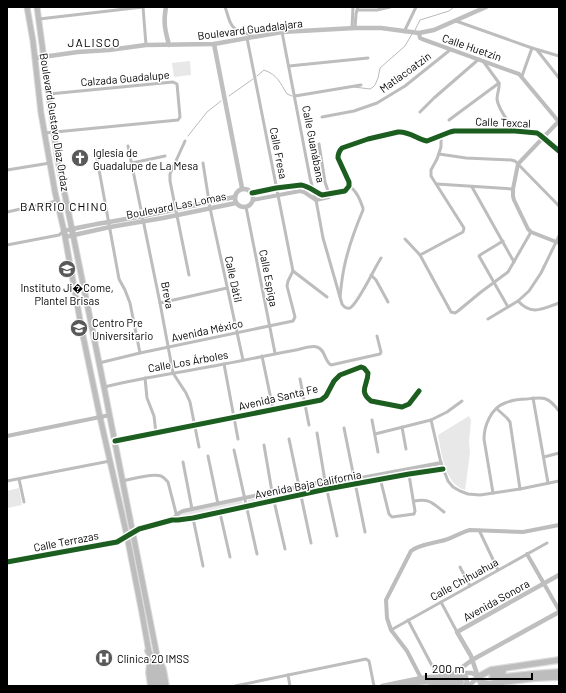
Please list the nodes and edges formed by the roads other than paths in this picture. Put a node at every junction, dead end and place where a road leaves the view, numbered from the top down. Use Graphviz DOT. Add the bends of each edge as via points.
graph roads {
  1 [pos="22,7"];
  2 [pos="27,7"];
  3 [pos="37,7"];
  4 [pos="143,7"];
  5 [pos="166,7"];
  6 [pos="225,7"];
  7 [pos="353,7"];
  8 [pos="390,7"];
  9 [pos="416,7"];
  10 [pos="486,7"];
  11 [pos="357,8"];
  12 [pos="29,18"];
  13 [pos="39,18"];
  14 [pos="456,20"];
  15 [pos="354,28"];
  16 [pos="282,32"];
  17 [pos="406,32"];
  18 [pos="417,33"];
  19 [pos="255,37"];
  20 [pos="247,38"];
  21 [pos="169,44"];
  22 [pos="214,44"];
  23 [pos="146,45"];
  24 [pos="532,48"];
  25 [pos="450,50"];
  26 [pos="537,50"];
  27 [pos="44,56"];
  28 [pos="559,56"];
  29 [pos="35,58"];
  30 [pos="368,58"];
  31 [pos="481,60"];
  32 [pos="289,66"];
  33 [pos="522,76"];
  34 [pos="559,78"];
  35 [pos="499,83"];
  36 [pos="361,85"];
  37 [pos="48,94"];
  38 [pos="295,96"];
  39 [pos="420,112"];
  40 [pos="322,117"];
  41 [pos="449,120"];
  42 [pos="559,122"];
  43 [pos="515,131"];
  44 [pos="53,132"];
  45 [pos="45,133"];
  46 [pos="441,136"];
  47 [pos="543,138"];
  48 [pos="185,141"];
  49 [pos="319,144"];
  50 [pos="128,146"];
  51 [pos="559,151"];
  52 [pos="96,153"];
  53 [pos="439,154"];
  54 [pos="165,156"];
  55 [pos="50,162"];
  56 [pos="132,163"];
  57 [pos="203,163"];
  58 [pos="518,164"];
  59 [pos="7,170"];
  60 [pos="310,178"];
  61 [pos="437,184"];
  62 [pos="304,186"];
  63 [pos="349,186"];
  64 [pos="472,187"];
  65 [pos="242,188"];
  66 [pos="276,188"];
  67 [pos="513,189"];
  68 [pos="314,192"];
  69 [pos="337,192"];
  70 [pos="252,193"];
  71 [pos="329,194"];
  72 [pos="278,195"];
  73 [pos="234,198"];
  74 [pos="253,200"];
  75 [pos="316,200"];
  76 [pos="57,201"];
  77 [pos="210,202"];
  78 [pos="236,203"];
  79 [pos="559,206"];
  80 [pos="246,207"];
  81 [pos="210,208"];
  82 [pos="176,209"];
  83 [pos="7,212"];
  84 [pos="177,215"];
  85 [pos="143,218"];
  86 [pos="109,221"];
  87 [pos="110,227"];
  88 [pos="72,232"];
  89 [pos="531,232"];
  90 [pos="64,234"];
  91 [pos="559,236"];
  92 [pos="405,239"];
  93 [pos="503,241"];
  94 [pos="558,243"];
  95 [pos="7,245"];
  96 [pos="420,255"];
  97 [pos="381,258"];
  98 [pos="514,262"];
  99 [pos="293,271"];
  100 [pos="189,275"];
  101 [pos="371,275"];
  102 [pos="494,282"];
  103 [pos="227,288"];
  104 [pos="327,297"];
  105 [pos="340,297"];
  106 [pos="518,301"];
  107 [pos="388,302"];
  108 [pos="160,303"];
  109 [pos="559,303"];
  110 [pos="508,307"];
  111 [pos="488,320"];
  112 [pos="269,326"];
  113 [pos="237,333"];
  114 [pos="377,336"];
  115 [pos="169,347"];
  116 [pos="140,353"];
  117 [pos="275,353"];
  118 [pos="262,356"];
  119 [pos="243,360"];
  120 [pos="99,363"];
  121 [pos="224,364"];
  122 [pos="173,373"];
  123 [pos="145,378"];
  124 [pos="300,379"];
  125 [pos="104,387"];
  126 [pos="419,391"];
  127 [pos="533,398"];
  128 [pos="462,401"];
  129 [pos="305,403"];
  130 [pos="273,409"];
  131 [pos="497,409"];
  132 [pos="559,411"];
  133 [pos="110,415"];
  134 [pos="100,417"];
  135 [pos="234,417"];
  136 [pos="372,420"];
  137 [pos="430,420"];
  138 [pos="195,425"];
  139 [pos="309,425"];
  140 [pos="402,427"];
  141 [pos="344,428"];
  142 [pos="156,433"];
  143 [pos="317,434"];
  144 [pos="375,434"];
  145 [pos="7,436"];
  146 [pos="238,439"];
  147 [pos="289,439"];
  148 [pos="115,441"];
  149 [pos="264,446"];
  150 [pos="199,447"];
  151 [pos="406,449"];
  152 [pos="234,450"];
  153 [pos="378,452"];
  154 [pos="559,453"];
  155 [pos="208,456"];
  156 [pos="544,457"];
  157 [pos="110,460"];
  158 [pos="183,462"];
  159 [pos="441,463"];
  160 [pos="408,469"];
  161 [pos="443,469"];
  162 [pos="380,474"];
  163 [pos="410,474"];
  164 [pos="19,479"];
  165 [pos="354,479"];
  166 [pos="381,480"];
  167 [pos="7,481"];
  168 [pos="122,481"];
  169 [pos="326,481"];
  170 [pos="559,481"];
  171 [pos="548,483"];
  172 [pos="355,485"];
  173 [pos="299,487"];
  174 [pos="328,489"];
  175 [pos="520,489"];
  176 [pos="272,492"];
  177 [pos="493,493"];
  178 [pos="301,496"];
  179 [pos="244,498"];
  180 [pos="274,501"];
  181 [pos="414,501"];
  182 [pos="24,502"];
  183 [pos="218,504"];
  184 [pos="246,506"];
  185 [pos="192,509"];
  186 [pos="444,512"];
  187 [pos="220,513"];
  188 [pos="176,515"];
  189 [pos="193,518"];
  190 [pos="172,520"];
  191 [pos="178,520"];
  192 [pos="559,525"];
  193 [pos="479,530"];
  194 [pos="133,531"];
  195 [pos="365,532"];
  196 [pos="127,536"];
  197 [pos="337,536"];
  198 [pos="310,543"];
  199 [pos="547,543"];
  200 [pos="284,549"];
  201 [pos="257,554"];
  202 [pos="527,554"];
  203 [pos="230,557"];
  204 [pos="7,562"];
  205 [pos="203,566"];
  206 [pos="460,567"];
  207 [pos="498,570"];
  208 [pos="559,575"];
  209 [pos="544,583"];
  210 [pos="470,586"];
  211 [pos="441,602"];
  212 [pos="559,611"];
  213 [pos="408,620"];
  214 [pos="391,630"];
  215 [pos="457,632"];
  216 [pos="148,651"];
  217 [pos="158,659"];
  218 [pos="472,660"];
  219 [pos="559,660"];
  220 [pos="150,662"];
  221 [pos="559,664"];
  222 [pos="559,672"];
  223 [pos="288,675"];
  224 [pos="452,675"];
  225 [pos="438,677"];
  226 [pos="478,677"];
  227 [pos="559,677"];
  228 [pos="421,678"];
  229 [pos="491,678"];
  230 [pos="463,681"];
  231 [pos="159,685"];
  232 [pos="235,686"];
  233 [pos="290,686"];
  234 [pos="374,686"];
  235 [pos="382,686"];
  236 [pos="398,686"];
  237 [pos="431,686"];
  238 [pos="478,686"];
  239 [pos="481,686"];
  1 -- 12 [label="main road"];
  2 -- 12 [label="main road, Boulevard Gustavo Díaz Ordaz"];
  3 -- 13 [label="main road, Boulevard Gustavo Díaz Ordaz"];
  4 -- 13 [label="street"];
  4 -- 23 [label="street"];
  5 -- 21 [label="main road" via="164,20"];
  6 -- 19 [label="street" via="233,27"];
  7 -- 15 [label="street"];
  8 -- 11 [label="street" via="377,10"];
  9 -- 17 [label="street"];
  10 -- 14 [label="main road, Boulevard Guadalajara"];
  11 -- 15 [label="street"];
  12 -- 29 [label="main road, Boulevard Gustavo Díaz Ordaz"];
  13 -- 27 [label="main road, Boulevard Gustavo Díaz Ordaz"];
  14 -- 18 [label="main road, Boulevard Guadalajara" via="434,30"];
  14 -- 24 [label="street"];
  15 -- 16 [label="main road, Boulevard Guadalajara"];
  15 -- 17 [label="main road, Boulevard Guadalajara" via="381,28"];
  16 -- 19 [label="main road, Boulevard Guadalajara"];
  16 -- 32 [label="street, Calle Guanábana"];
  17 -- 18 [label="main road, Boulevard Guadalajara"];
  18 -- 25 [label="street, Calle Huetzin" via="420,38"];
  19 -- 20 [label="main road, Boulevard Guadalajara"];
  20 -- 22 [label="main road, Boulevard Guadalajara"];
  20 -- 66 [label="street, Calle Fresa"];
  21 -- 22 [label="main road, Boulevard Guadalajara"];
  21 -- 23 [label="main road, Boulevard Guadalajara"];
  22 -- 65 [label="main road"];
  23 -- 27 [label="main road, Boulevard Guadalajara"];
  24 -- 26 [label="street"];
  24 -- 33 [label="street"];
  25 -- 31 [label="street, Calle Huetzin"];
  25 -- 40 [label="street, Matlacoatzin" via="405,86 377,103 354,111"];
  26 -- 28 [label="street"];
  26 -- 34 [label="street"];
  27 -- 29 [label="main road, Boulevard Guadalajara"];
  27 -- 37 [label="main road, Boulevard Gustavo Díaz Ordaz"];
  29 -- 45 [label="main road, Boulevard Gustavo Díaz Ordaz"];
  30 -- 32 [label="street"];
  31 -- 33 [label="street, Calle Huetzin"];
  31 -- 35 [label="street"];
  31 -- 39 [label="street"];
  32 -- 38 [label="street, Calle Guanábana"];
  33 -- 42 [label="street"];
  35 -- 41 [label="street"];
  35 -- 43 [label="street" via="499,107"];
  36 -- 38 [label="street"];
  37 -- 44 [label="main road, Boulevard Gustavo Díaz Ordaz"];
  37 -- 44 [label="street, Calzada Guadalupe" via="173,82 177,84 180,117 178,120"];
  38 -- 60 [label="street, Calle Guanábana"];
  42 -- 47 [label="street"];
  43 -- 46 [label="street, Calle Texcal" via="454,131"];
  43 -- 47 [label="street, Calle Texcal" via="537,133"];
  44 -- 45 [label="street, Calzada Guadalupe"];
  44 -- 88 [label="main road, Boulevard Gustavo Díaz Ordaz"];
  45 -- 55 [label="main road, Boulevard Gustavo Díaz Ordaz"];
  46 -- 53 [label="street"];
  46 -- 63 [label="street, Calle Texcal" via="425,140 403,131 342,148 338,158"];
  47 -- 51 [label="street, Calle Texcal"];
  47 -- 58 [label="street"];
  48 -- 82 [label="street" via="170,174"];
  49 -- 71 [label="street"];
  50 -- 56 [label="street, Breva"];
  52 -- 86 [label="street"];
  53 -- 58 [label="street" via="511,160"];
  53 -- 61 [label="street" via="431,170 431,176"];
  54 -- 56 [label="street"];
  55 -- 59 [label="street"];
  55 -- 76 [label="main road, Boulevard Gustavo Díaz Ordaz"];
  56 -- 85 [label="street, Breva"];
  57 -- 77 [label="street, Calle Dátil"];
  58 -- 67 [label="street"];
  58 -- 79 [label="street"];
  60 -- 62 [label="street"];
  60 -- 68 [label="street, Calle Guanábana"];
  61 -- 64 [label="street"];
  61 -- 96 [label="street" via="464,230"];
  62 -- 66 [label="street"];
  62 -- 68 [label="street"];
  63 -- 69 [label="street" via="345,191"];
  63 -- 105 [label="street" via="356,193 363,210 355,227 344,268"];
  64 -- 67 [label="street"];
  64 -- 93 [label="street"];
  65 -- 70 [label="main road"];
  65 -- 73 [label="main road" via="237,191"];
  66 -- 70 [label="street"];
  66 -- 72 [label="street, Calle Fresa"];
  67 -- 89 [label="street" via="514,200"];
  68 -- 71 [label="street"];
  68 -- 75 [label="street, Calle Guanábana"];
  69 -- 71 [label="street"];
  69 -- 75 [label="street"];
  70 -- 74 [label="main road"];
  72 -- 74 [label="street"];
  72 -- 75 [label="street" via="300,191"];
  72 -- 99 [label="street, Calle Fresa"];
  73 -- 77 [label="main road, Boulevard Las Lomas"];
  73 -- 78 [label="main road"];
  74 -- 80 [label="main road"];
  75 -- 105 [label="street, Calle Guanábana" via="323,238"];
  76 -- 83 [label="street"];
  76 -- 90 [label="main road, Boulevard Gustavo Díaz Ordaz"];
  77 -- 81 [label="street, Calle Dátil"];
  77 -- 82 [label="main road, Boulevard Las Lomas"];
  78 -- 80 [label="main road"];
  78 -- 81 [label="main road, Boulevard Las Lomas"];
  80 -- 112 [label="street, Calle Espiga"];
  81 -- 84 [label="main road, Boulevard Las Lomas"];
  81 -- 103 [label="street, Calle Dátil"];
  82 -- 84 [label="street"];
  82 -- 85 [label="main road, Boulevard Las Lomas"];
  84 -- 85 [label="main road, Boulevard Las Lomas"];
  84 -- 100 [label="street"];
  85 -- 86 [label="main road, Boulevard Las Lomas"];
  85 -- 87 [label="main road, Boulevard Las Lomas"];
  85 -- 108 [label="street, Breva"];
  86 -- 87 [label="street"];
  86 -- 88 [label="main road, Boulevard Las Lomas"];
  87 -- 88 [label="main road, Boulevard Las Lomas"];
  87 -- 116 [label="street" via="119,279 130,303"];
  88 -- 90 [label="main road"];
  88 -- 120 [label="main road, Boulevard Gustavo Díaz Ordaz"];
  89 -- 94 [label="street"];
  89 -- 98 [label="street"];
  90 -- 95 [label="street"];
  90 -- 134 [label="main road, Boulevard Gustavo Díaz Ordaz"];
  91 -- 94 [label="street"];
  92 -- 96 [label="street"];
  93 -- 98 [label="street"];
  93 -- 102 [label="street" via="479,256"];
  94 -- 106 [label="street" via="530,290"];
  96 -- 102 [label="street" via="452,312 458,312"];
  97 -- 101 [label="street"];
  98 -- 102 [label="street" via="506,275"];
  99 -- 104 [label="street"];
  99 -- 112 [label="street, Avenida México" via="287,286 295,317 293,321"];
  101 -- 105 [label="street" via="362,293 350,308 344,307"];
  101 -- 107 [label="street"];
  102 -- 110 [label="street"];
  103 -- 108 [label="street"];
  103 -- 113 [label="street, Calle Dátil"];
  106 -- 109 [label="street" via="531,310"];
  106 -- 110 [label="street"];
  108 -- 115 [label="street, Breva"];
  110 -- 111 [label="street"];
  112 -- 113 [label="street, Avenida México"];
  112 -- 117 [label="street, Calle Espiga"];
  113 -- 115 [label="street, Avenida México"];
  113 -- 119 [label="street, Calle Dátil"];
  114 -- 117 [label="street, Calle Los Árboles" via="380,354 331,365 322,350 314,347"];
  115 -- 116 [label="street, Avenida México"];
  115 -- 122 [label="street, Breva"];
  116 -- 120 [label="street, Avenida México"];
  117 -- 118 [label="street, Calle Los Árboles"];
  118 -- 119 [label="street, Calle Los Árboles"];
  118 -- 130 [label="street"];
  119 -- 121 [label="street, Calle Los Árboles"];
  120 -- 125 [label="main road, Boulevard Gustavo Díaz Ordaz"];
  121 -- 122 [label="street, Calle Los Árboles"];
  121 -- 135 [label="street"];
  122 -- 123 [label="street, Calle Los Árboles"];
  122 -- 138 [label="street" via="190,402"];
  123 -- 125 [label="street, Calle Los Árboles"];
  123 -- 142 [label="street"];
  124 -- 129 [label="street"];
  125 -- 133 [label="main road, Boulevard Gustavo Díaz Ordaz"];
  126 -- 129 [label="street, Avenida Santa Fe" via="409,404 402,407 370,401 364,393 368,372 361,367 340,375 321,400"];
  127 -- 131 [label="street" via="504,403"];
  127 -- 132 [label="street" via="549,400"];
  127 -- 156 [label="street"];
  128 -- 137 [label="street"];
  129 -- 130 [label="street, Avenida Santa Fe"];
  129 -- 139 [label="street"];
  130 -- 135 [label="street, Avenida Santa Fe"];
  131 -- 175 [label="street" via="510,422"];
  131 -- 177 [label="street" via="486,425 484,435"];
  133 -- 134 [label="street"];
  133 -- 148 [label="main road, Boulevard Gustavo Díaz Ordaz"];
  134 -- 145 [label="street"];
  134 -- 157 [label="main road, Boulevard Gustavo Díaz Ordaz"];
  135 -- 138 [label="street, Avenida Santa Fe"];
  135 -- 146 [label="street"];
  136 -- 144 [label="street"];
  137 -- 140 [label="street"];
  137 -- 159 [label="street"];
  138 -- 142 [label="street, Avenida Santa Fe"];
  138 -- 150 [label="street"];
  140 -- 144 [label="street"];
  140 -- 151 [label="street"];
  141 -- 165 [label="street"];
  142 -- 148 [label="street, Avenida Santa Fe"];
  143 -- 169 [label="street"];
  144 -- 153 [label="street"];
  147 -- 173 [label="street"];
  148 -- 168 [label="main road, Boulevard Gustavo Díaz Ordaz"];
  149 -- 176 [label="street"];
  152 -- 179 [label="street"];
  154 -- 156 [label="street"];
  155 -- 183 [label="street"];
  156 -- 171 [label="street"];
  157 -- 164 [label="street"];
  157 -- 196 [label="main road, Boulevard Gustavo Díaz Ordaz"];
  158 -- 185 [label="street"];
  159 -- 160 [label="street, Avenida Baja California"];
  159 -- 161 [label="street"];
  160 -- 162 [label="street, Avenida Baja California"];
  160 -- 163 [label="street"];
  161 -- 163 [label="street, Avenida Baja California"];
  161 -- 177 [label="street" via="448,481 460,491 480,495"];
  162 -- 165 [label="street, Avenida Baja California"];
  162 -- 166 [label="street"];
  163 -- 166 [label="street, Avenida Baja California"];
  163 -- 181 [label="street"];
  164 -- 167 [label="street"];
  164 -- 182 [label="street"];
  165 -- 169 [label="street, Avenida Baja California"];
  165 -- 172 [label="street"];
  166 -- 172 [label="street, Avenida Baja California"];
  166 -- 181 [label="street" via="390,516 414,514"];
  168 -- 188 [label="street" via="152,475 165,478"];
  168 -- 194 [label="main road, Boulevard Gustavo Díaz Ordaz"];
  169 -- 173 [label="street, Avenida Baja California"];
  169 -- 174 [label="street"];
  170 -- 171 [label="street"];
  171 -- 175 [label="street"];
  172 -- 174 [label="street, Avenida Baja California"];
  172 -- 195 [label="street"];
  173 -- 176 [label="street, Avenida Baja California"];
  173 -- 178 [label="street"];
  174 -- 178 [label="street, Avenida Baja California"];
  174 -- 197 [label="street"];
  175 -- 177 [label="street"];
  176 -- 179 [label="street, Avenida Baja California"];
  178 -- 180 [label="street, Avenida Baja California"];
  178 -- 198 [label="street"];
  179 -- 183 [label="street, Avenida Baja California"];
  179 -- 184 [label="street"];
  180 -- 184 [label="street, Avenida Baja California"];
  180 -- 200 [label="street"];
  181 -- 186 [label="street" via="428,500"];
  183 -- 185 [label="street, Avenida Baja California"];
  184 -- 187 [label="street, Avenida Baja California"];
  184 -- 201 [label="street"];
  185 -- 188 [label="street, Avenida Baja California"];
  187 -- 189 [label="street, Avenida Baja California"];
  187 -- 203 [label="street"];
  188 -- 190 [label="street"];
  188 -- 191 [label="street"];
  189 -- 191 [label="street, Avenida Baja California"];
  189 -- 205 [label="street"];
  190 -- 191 [label="street, Avenida Baja California"];
  190 -- 194 [label="street, Avenida Baja California"];
  192 -- 193 [label="street" via="522,532"];
  193 -- 207 [label="street"];
  193 -- 214 [label="street" via="470,530 411,551 386,600 386,618"];
  194 -- 196 [label="street, Avenida Baja California"];
  194 -- 217 [label="main road, Boulevard Gustavo Díaz Ordaz"];
  196 -- 204 [label="street, Calle Terrazas" via="117,542"];
  196 -- 216 [label="main road, Boulevard Gustavo Díaz Ordaz"];
  199 -- 202 [label="street, Calle Chihuahua"];
  202 -- 207 [label="street, Calle Chihuahua"];
  202 -- 209 [label="street"];
  206 -- 210 [label="street"];
  207 -- 210 [label="street, Calle Chihuahua"];
  208 -- 209 [label="main road"];
  209 -- 212 [label="street"];
  209 -- 215 [label="main road, Avenida Sonora"];
  210 -- 211 [label="street, Calle Chihuahua"];
  211 -- 213 [label="street, Calle Chihuahua"];
  211 -- 215 [label="street"];
  212 -- 218 [label="main road"];
  213 -- 214 [label="street, Calle Chihuahua"];
  213 -- 225 [label="street"];
  214 -- 228 [label="street" via="407,651"];
  215 -- 218 [label="main road"];
  216 -- 220 [label="main road, Boulevard Gustavo Díaz Ordaz"];
  216 -- 231 [label="highway" via="153,659"];
  217 -- 231 [label="highway" via="163,669"];
  218 -- 224 [label="main road"];
  218 -- 226 [label="main road"];
  219 -- 229 [label="highway"];
  220 -- 231 [label="highway" via="149,673"];
  221 -- 229 [label="highway"];
  222 -- 229 [label="highway"];
  223 -- 232 [label="street"];
  223 -- 233 [label="street"];
  223 -- 234 [label="street" via="366,659 369,661"];
  224 -- 225 [label="main road"];
  224 -- 230 [label="main road"];
  225 -- 228 [label="main road"];
  226 -- 229 [label="highway"];
  226 -- 229 [label="highway" via="484,683"];
  226 -- 230 [label="main road" via="473,682"];
  226 -- 230 [label="main road" via="472,673 465,673"];
  226 -- 238 [label="main road"];
  226 -- 239 [label="main road"];
  227 -- 229 [label="highway"];
  228 -- 235 [label="main road"];
  230 -- 236 [label="highway" via="419,682"];
  230 -- 237 [label="highway"];
}
